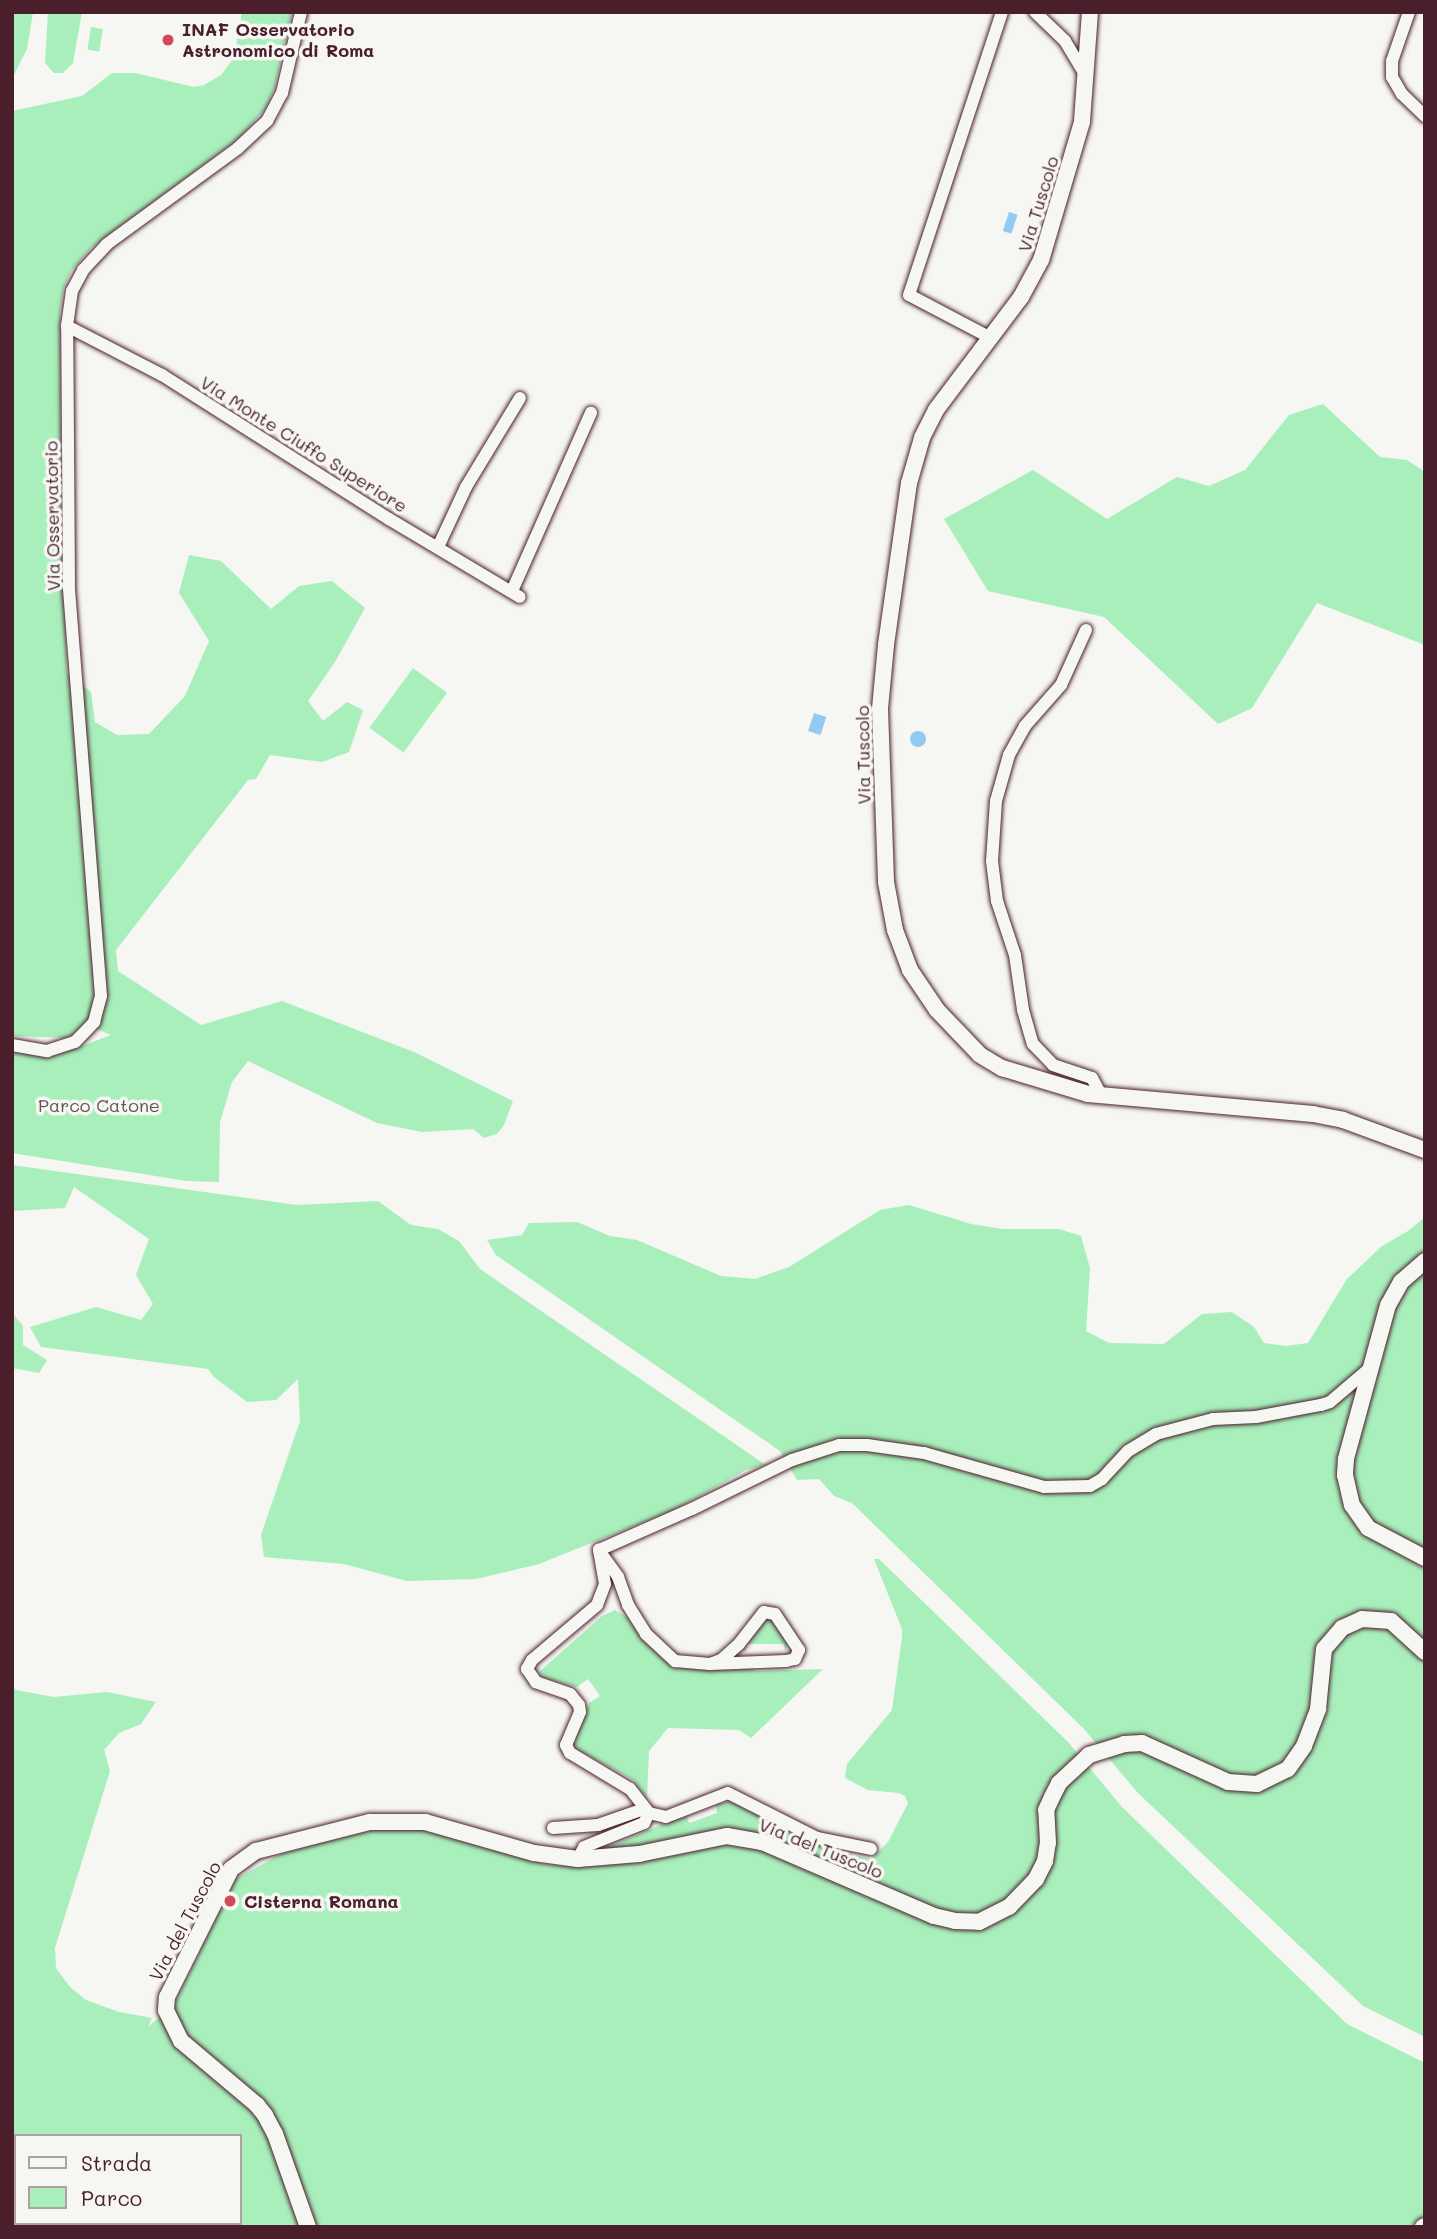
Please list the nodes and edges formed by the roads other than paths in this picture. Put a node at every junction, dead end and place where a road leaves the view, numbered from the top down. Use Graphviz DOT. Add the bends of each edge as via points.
graph roads {
  1 [pos="301,12"];
  2 [pos="1002,12"];
  3 [pos="1035,12"];
  4 [pos="1090,12"];
  5 [pos="1409,12"];
  6 [pos="1087,77"];
  7 [pos="1425,116"];
  8 [pos="67,326"];
  9 [pos="989,337"];
  10 [pos="520,398"];
  11 [pos="591,413"];
  12 [pos="438,547"];
  13 [pos="1086,630"];
  14 [pos="12,1045"];
  15 [pos="1101,1095"];
  16 [pos="1425,1150"];
  17 [pos="1425,1261"];
  18 [pos="1370,1368"];
  19 [pos="599,1550"];
  20 [pos="1425,1558"];
  21 [pos="1425,1652"];
  22 [pos="710,1664"];
  23 [pos="646,1811"];
  24 [pos="553,1828"];
  25 [pos="871,1849"];
  26 [pos="579,1858"];
  27 [pos="308,2227"];
  1 -- 8 [label="street, Via Osservatorio" via="282,93 270,116 238,148 98,253 72,291"];
  2 -- 9 [label="street" via="909,295"];
  3 -- 6 [label="street" via="1065,41"];
  4 -- 6 [label="street, Via Tuscolo"];
  5 -- 7 [label="street" via="1392,61 1392,77"];
  6 -- 9 [label="street, Via Tuscolo" via="1082,122 1041,260 1021,297"];
  8 -- 12 [label="street, Via Monte Ciuffo Superiore" via="162,375"];
  8 -- 14 [label="street, Via Osservatorio" via="69,585 102,996 94,1022 75,1042 47,1051"];
  9 -- 15 [label="street, Via Tuscolo" via="928,425 907,492 881,696 888,904 899,944 918,984 942,1017 980,1055 1008,1070"];
  10 -- 12 [label="street" via="466,487"];
  11 -- 12 [label="street, Via Monte Ciuffo Superiore" via="516,594"];
  13 -- 15 [label="street" via="1061,685 1025,726 1009,755 996,801 992,861 997,901 1015,955 1033,1044 1054,1065 1091,1078"];
  15 -- 16 [label="street, Via Tuscolo" via="1303,1112 1343,1120"];
  17 -- 18 [label="street" via="1392,1295"];
  18 -- 19 [label="street" via="1321,1405 1256,1417 1213,1419 1157,1434 1128,1451 1090,1486 1038,1486 924,1453 867,1444 839,1445 792,1460"];
  18 -- 20 [label="street" via="1346,1459 1352,1505 1368,1528"];
  19 -- 22 [label="street" via="618,1577 628,1605 661,1651 675,1661"];
  19 -- 23 [label="street" via="605,1584 597,1605 527,1669 536,1682 570,1694 579,1705 566,1745 570,1753 630,1789"];
  21 -- 26 [label="street, Via del Tuscolo" via="1398,1624 1381,1618 1351,1622 1334,1634 1324,1648 1318,1709 1304,1746 1288,1769 1257,1784 1228,1782 1142,1743 1089,1755 1059,1783 1049,1804 1045,1861 1036,1879 1009,1907 979,1922 934,1916 747,1838 727,1836 639,1854"];
  22 -- 22 [label="street" via="786,1661 795,1658 799,1650 775,1614 764,1612 739,1644"];
  23 -- 24 [label="street" via="598,1825"];
  23 -- 25 [label="street" via="666,1817 728,1793 817,1838"];
  23 -- 26 [label="street" via="644,1823 584,1847"];
  26 -- 27 [label="street, Via del Tuscolo" via="534,1853 425,1822 370,1822 256,1851 231,1868 167,1997 166,2010 181,2041 265,2115"];
}
